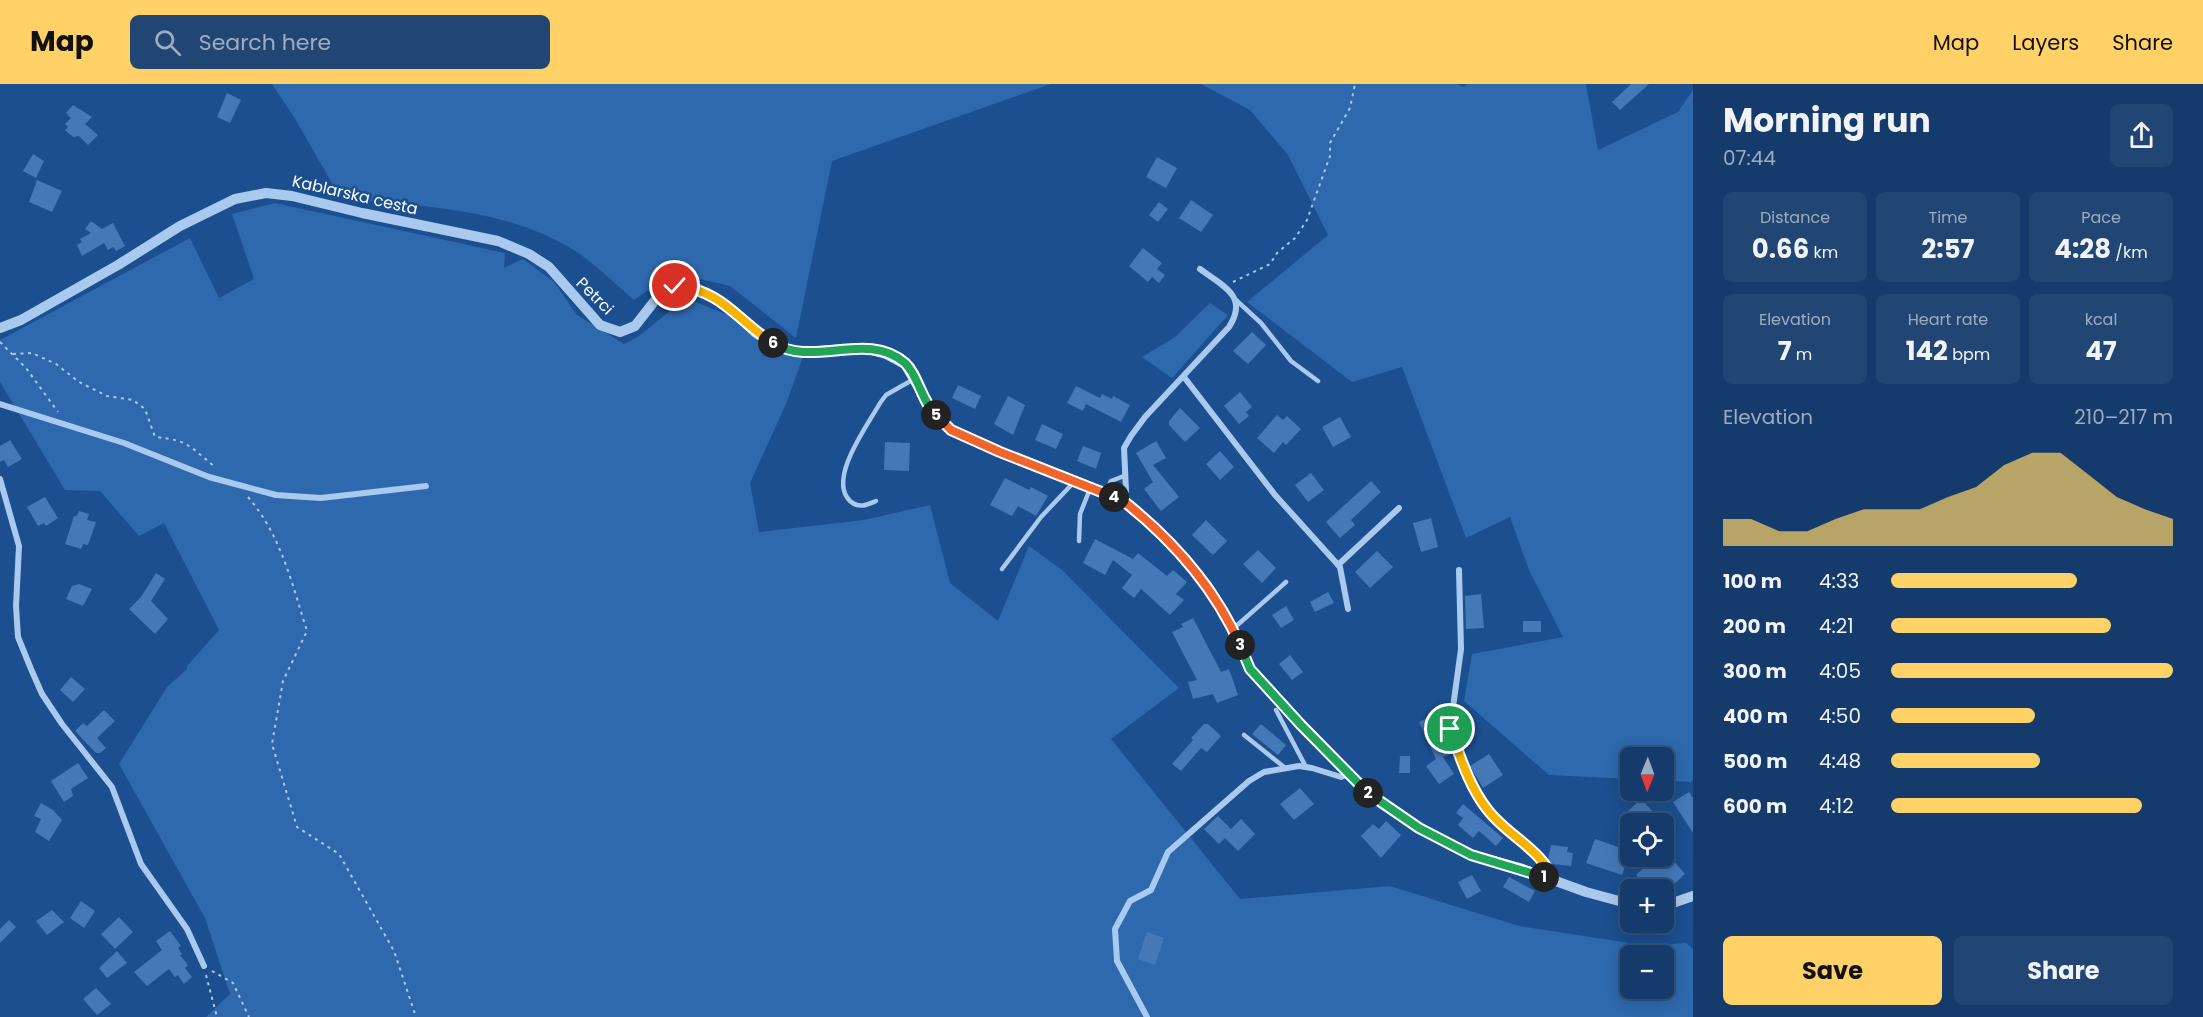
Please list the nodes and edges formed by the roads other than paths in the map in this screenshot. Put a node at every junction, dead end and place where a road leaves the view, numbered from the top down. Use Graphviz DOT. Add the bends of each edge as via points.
graph roads {
  1 [pos="549,267"];
  2 [pos="1200,269"];
  3 [pos="1236,300"];
  4 [pos="0,327"];
  5 [pos="1184,377"];
  6 [pos="914,379"];
  7 [pos="1318,381"];
  8 [pos="0,404"];
  9 [pos="1124,476"];
  10 [pos="0,479"];
  11 [pos="1075,481"];
  12 [pos="426,486"];
  13 [pos="1091,488"];
  14 [pos="1105,493"];
  15 [pos="1121,499"];
  16 [pos="876,501"];
  17 [pos="1399,508"];
  18 [pos="1078,541"];
  19 [pos="1338,565"];
  20 [pos="1002,569"];
  21 [pos="1459,570"];
  22 [pos="1286,582"];
  23 [pos="1348,609"];
  24 [pos="1233,629"];
  25 [pos="1276,710"];
  26 [pos="1244,735"];
  27 [pos="1284,767"];
  28 [pos="1306,767"];
  29 [pos="1348,774"];
  30 [pos="1553,880"];
  31 [pos="1693,896"];
  32 [pos="1620,901"];
  33 [pos="1674,903"];
  34 [pos="204,966"];
  35 [pos="1147,1017"];
  1 -- 4 [label="street, Kablarska cesta" via="530,254 498,242 292,195 266,193 235,199 189,221 118,266 21,320"];
  1 -- 6 [label="street, Petrci" via="600,326 620,332 635,327 660,294 675,286 697,288 777,346 802,352 864,348 905,364"];
  2 -- 3 [label="street"];
  3 -- 5 [label="street" via="1237,315 1229,327"];
  3 -- 7 [label="lane" via="1261,323 1291,361"];
  5 -- 9 [label="street" via="1131,436 1124,448"];
  5 -- 19 [label="street" via="1275,495"];
  6 -- 11 [label="street, Petrci" via="933,412 951,430"];
  6 -- 16 [label="lane" via="886,395 880,403 842,477 847,498 855,505"];
  8 -- 12 [label="street" via="124,443 238,487 276,495 321,498"];
  9 -- 14 [label="lane" via="1111,481"];
  9 -- 15 [label="street" via="1126,490"];
  10 -- 34 [label="street" via="20,546 18,637 31,669 62,724 112,787 141,864 187,929"];
  11 -- 13 [label="street, Petrci"];
  11 -- 20 [label="lane" via="1041,517"];
  13 -- 14 [label="street, Petrci"];
  13 -- 18 [label="lane" via="1080,514"];
  14 -- 15 [label="street, Petrci"];
  15 -- 24 [label="street, Petrci" via="1188,562"];
  17 -- 19 [label="street"];
  19 -- 23 [label="street"];
  21 -- 30 [label="street" via="1461,649 1450,729 1471,782 1487,809 1549,867"];
  22 -- 24 [label="lane"];
  24 -- 29 [label="street, Petrci" via="1250,669"];
  25 -- 28 [label="lane"];
  26 -- 27 [label="lane"];
  27 -- 28 [label="street"];
  27 -- 35 [label="street" via="1248,781 1194,827 1168,852 1151,890 1130,901 1115,929 1117,961"];
  28 -- 29 [label="street" via="1341,777"];
  29 -- 30 [label="street, Petrci" via="1366,792 1410,822 1471,855"];
  30 -- 32 [label="street, Petrci"];
  31 -- 33 [label="street"];
}
